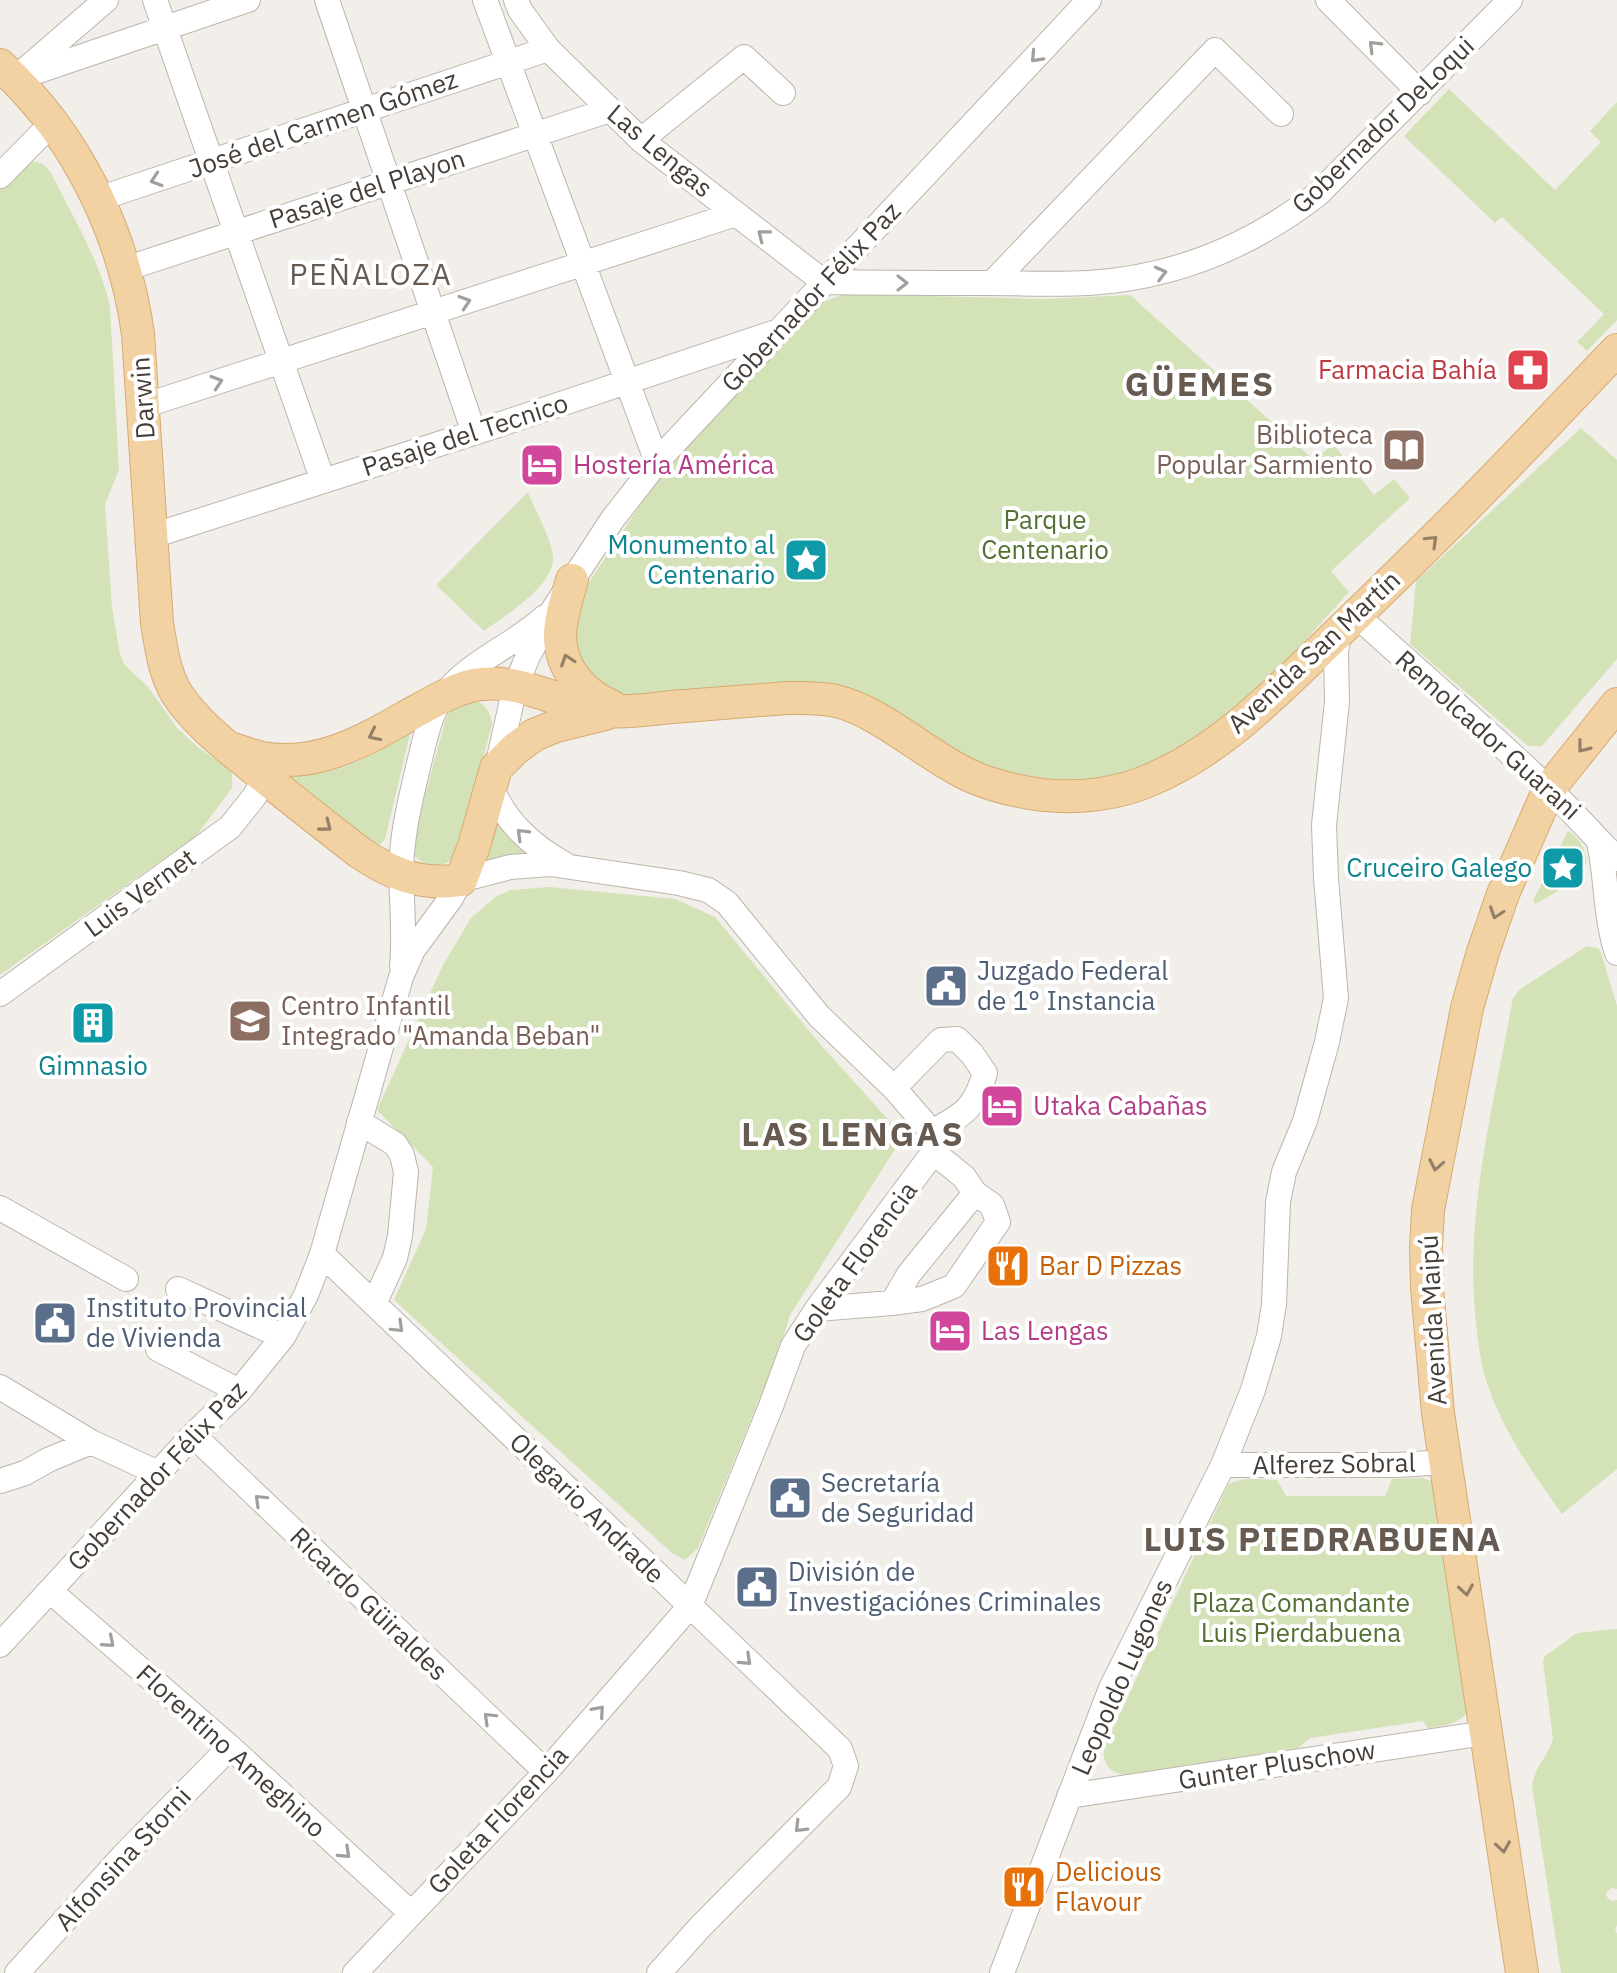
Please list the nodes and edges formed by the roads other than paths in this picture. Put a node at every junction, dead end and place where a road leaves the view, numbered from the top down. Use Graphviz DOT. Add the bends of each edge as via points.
graph roads {
  1 [pos="106,0"];
  2 [pos="155,0"];
  3 [pos="248,0"];
  4 [pos="327,0"];
  5 [pos="485,0"];
  6 [pos="516,0"];
  7 [pos="1089,0"];
  8 [pos="1328,0"];
  9 [pos="1510,0"];
  10 [pos="164,27"];
  11 [pos="548,49"];
  12 [pos="508,62"];
  13 [pos="8,72"];
  14 [pos="783,93"];
  15 [pos="1420,93"];
  16 [pos="610,110"];
  17 [pos="365,111"];
  18 [pos="1281,114"];
  19 [pos="53,122"];
  20 [pos="535,134"];
  21 [pos="641,140"];
  22 [pos="211,162"];
  23 [pos="0,176"];
  24 [pos="389,182"];
  25 [pos="98,199"];
  26 [pos="736,214"];
  27 [pos="236,233"];
  28 [pos="583,263"];
  29 [pos="125,269"];
  30 [pos="824,282"];
  31 [pos="992,283"];
  32 [pos="433,312"];
  33 [pos="778,331"];
  34 [pos="1617,350"];
  35 [pos="281,361"];
  36 [pos="627,382"];
  37 [pos="143,406"];
  38 [pos="474,433"];
  39 [pos="657,462"];
  40 [pos="323,481"];
  41 [pos="152,536"];
  42 [pos="572,580"];
  43 [pos="553,610"];
  44 [pos="1348,623"];
  45 [pos="515,687"];
  46 [pos="442,697"];
  47 [pos="1617,704"];
  48 [pos="621,711"];
  49 [pos="227,747"];
  50 [pos="265,778"];
  51 [pos="494,778"];
  52 [pos="1549,789"];
  53 [pos="1608,850"];
  54 [pos="568,866"];
  55 [pos="401,874"];
  56 [pos="461,880"];
  57 [pos="1617,953"];
  58 [pos="401,977"];
  59 [pos="0,994"];
  60 [pos="894,1088"];
  61 [pos="359,1122"];
  62 [pos="932,1142"];
  63 [pos="975,1193"];
  64 [pos="0,1208"];
  65 [pos="322,1254"];
  66 [pos="126,1279"];
  67 [pos="178,1289"];
  68 [pos="892,1303"];
  69 [pos="374,1304"];
  70 [pos="817,1309"];
  71 [pos="283,1337"];
  72 [pos="158,1349"];
  73 [pos="0,1387"];
  74 [pos="239,1391"];
  75 [pos="193,1435"];
  76 [pos="91,1442"];
  77 [pos="1446,1462"];
  78 [pos="1223,1465"];
  79 [pos="158,1473"];
  80 [pos="0,1481"];
  81 [pos="50,1591"];
  82 [pos="690,1606"];
  83 [pos="0,1645"];
  84 [pos="1485,1733"];
  85 [pos="230,1747"];
  86 [pos="546,1772"];
  87 [pos="1069,1796"];
  88 [pos="411,1913"];
  89 [pos="17,1973"];
  90 [pos="355,1973"];
  91 [pos="659,1973"];
  92 [pos="1002,1973"];
  93 [pos="1522,1973"];
  1 -- 13 [label="street"];
  2 -- 10 [label="street"];
  3 -- 10 [label="street"];
  4 -- 17 [label="street"];
  5 -- 12 [label="street"];
  6 -- 11 [label="street, Las Lengas"];
  7 -- 30 [label="street, Gobernador Félix Paz, one-way"];
  15 -- 8 [label="street, one-way"];
  9 -- 15 [label="street, Gobernador DeLoqui"];
  10 -- 13 [label="street"];
  10 -- 22 [label="street"];
  11 -- 12 [label="street, José del Carmen Gómez"];
  11 -- 16 [label="street, Las Lengas"];
  12 -- 17 [label="street, José del Carmen Gómez"];
  12 -- 20 [label="street"];
  13 -- 19 [label="main road, Darwin"];
  14 -- 21 [label="street" via="744,57"];
  31 -- 15 [label="street, Gobernador DeLoqui, one-way" via="1086,284 1144,277 1226,251 1318,194"];
  16 -- 20 [label="street, Pasaje del Playon"];
  16 -- 21 [label="street, Las Lengas"];
  17 -- 22 [label="street, José del Carmen Gómez"];
  17 -- 24 [label="street"];
  18 -- 31 [label="street" via="1215,50"];
  19 -- 23 [label="street"];
  19 -- 25 [label="main road, Darwin"];
  20 -- 24 [label="street, Pasaje del Playon"];
  20 -- 28 [label="street"];
  21 -- 26 [label="street, Las Lengas"];
  22 -- 25 [label="street, José del Carmen Gómez, one-way"];
  22 -- 27 [label="street"];
  24 -- 27 [label="street, Pasaje del Playon"];
  24 -- 32 [label="street"];
  25 -- 29 [label="main road, Darwin"];
  26 -- 28 [label="street"];
  30 -- 26 [label="street, Las Lengas, one-way"];
  27 -- 29 [label="street, Pasaje del Playon"];
  27 -- 35 [label="street"];
  32 -- 28 [label="street, one-way"];
  28 -- 36 [label="street"];
  29 -- 37 [label="main road, Darwin" via="138,334"];
  30 -- 31 [label="street, Gobernador DeLoqui, one-way"];
  30 -- 33 [label="street, Gobernador Félix Paz"];
  32 -- 35 [label="street"];
  32 -- 38 [label="street"];
  33 -- 36 [label="street, Pasaje del Tecnico"];
  33 -- 39 [label="street, Gobernador Félix Paz"];
  44 -- 34 [label="main road, Avenida San Martín, one-way"];
  37 -- 35 [label="street, one-way"];
  35 -- 40 [label="street"];
  36 -- 38 [label="street, Pasaje del Tecnico"];
  36 -- 39 [label="street"];
  37 -- 41 [label="main road, Darwin"];
  38 -- 40 [label="street, Pasaje del Tecnico"];
  39 -- 42 [label="street, Gobernador Félix Paz"];
  40 -- 41 [label="street, Pasaje del Tecnico"];
  41 -- 49 [label="main road, Darwin" via="157,623 168,676 190,712"];
  42 -- 43 [label="street, Gobernador Félix Paz"];
  48 -- 42 [label="main road, one-way" via="584,690 564,657 560,637"];
  43 -- 45 [label="street, Gobernador Félix Paz"];
  43 -- 46 [label="street, Gobernador Félix Paz" via="469,670"];
  44 -- 48 [label="main road, Avenida San Martín" via="1250,717 1184,763 1149,781 1082,796 1015,791 984,782 836,701 787,698"];
  44 -- 52 [label="street, Remolcador Guarani"];
  44 -- 78 [label="street, Leopoldo Lugones" via="1336,652 1337,702 1324,825 1336,998 1278,1202 1269,1336"];
  45 -- 46 [label="main road" via="481,684"];
  45 -- 48 [label="main road, Avenida San Martín"];
  45 -- 51 [label="street, Gobernador Félix Paz"];
  46 -- 49 [label="main road, Darwin, one-way" via="379,733 316,757 261,758"];
  46 -- 55 [label="street, Gobernador Félix Paz" via="408,812"];
  47 -- 52 [label="main road, Avenida Maipú, one-way"];
  48 -- 51 [label="main road, Avenida San Martín" via="534,735 515,749"];
  49 -- 50 [label="main road, Darwin"];
  50 -- 55 [label="main road, Darwin, one-way" via="359,852"];
  50 -- 59 [label="street, Luis Vernet" via="230,827"];
  54 -- 51 [label="street, one-way" via="518,830 498,803"];
  51 -- 56 [label="main road, Gobernador Félix Paz"];
  52 -- 53 [label="street, Remolcador Guarani"];
  52 -- 77 [label="main road, Avenida Maipú, one-way" via="1503,894 1479,966 1430,1196 1427,1288"];
  53 -- 57 [label="street" via="1607,905"];
  54 -- 56 [label="street" via="510,867"];
  54 -- 60 [label="street" via="708,890 727,903 819,1016"];
  55 -- 56 [label="main road, Darwin" via="441,883"];
  55 -- 58 [label="street, Gobernador Félix Paz"];
  56 -- 58 [label="street, Gobernador Félix Paz"];
  58 -- 61 [label="street, Gobernador Félix Paz"];
  60 -- 62 [label="street"];
  60 -- 62 [label="street" via="941,1040 957,1039 972,1054 985,1073 979,1095"];
  61 -- 65 [label="street, Gobernador Félix Paz"];
  61 -- 69 [label="street" via="395,1144 406,1172 395,1258"];
  62 -- 63 [label="street"];
  62 -- 70 [label="street, Goleta Florencia" via="930,1157"];
  63 -- 68 [label="street"];
  63 -- 68 [label="street" via="992,1205 998,1222 954,1286 922,1299"];
  64 -- 66 [label="street"];
  65 -- 69 [label="street, Olegario Andrade"];
  65 -- 71 [label="street, Gobernador Félix Paz"];
  67 -- 71 [label="street"];
  68 -- 70 [label="street"];
  69 -- 82 [label="street, Olegario Andrade, one-way"];
  70 -- 82 [label="street, Goleta Florencia" via="793,1346"];
  71 -- 74 [label="street, Gobernador Félix Paz"];
  72 -- 74 [label="street"];
  73 -- 76 [label="street"];
  74 -- 75 [label="street, Gobernador Félix Paz"];
  75 -- 79 [label="street, Gobernador Félix Paz"];
  86 -- 75 [label="street, Ricardo Güiraldes, one-way"];
  76 -- 79 [label="street"];
  76 -- 80 [label="street"];
  77 -- 78 [label="street, Alferez Sobral"];
  77 -- 84 [label="main road, Avenida Maipú, one-way"];
  78 -- 87 [label="street, Leopoldo Lugones" via="1111,1688"];
  79 -- 81 [label="street, Gobernador Félix Paz"];
  81 -- 83 [label="street, Gobernador Félix Paz"];
  81 -- 85 [label="street, Florentino Ameghino, one-way"];
  86 -- 82 [label="street, Goleta Florencia, one-way"];
  82 -- 91 [label="street, Olegario Andrade, one-way" via="840,1749 846,1766 839,1787"];
  84 -- 87 [label="street, Gunter Pluschow"];
  84 -- 93 [label="main road, Avenida Maipú, one-way"];
  85 -- 88 [label="street, Florentino Ameghino, one-way"];
  85 -- 89 [label="street, Alfonsina Storni"];
  86 -- 88 [label="street, Goleta Florencia"];
  87 -- 92 [label="street, Leopoldo Lugones"];
  88 -- 90 [label="street, Goleta Florencia"];
}
